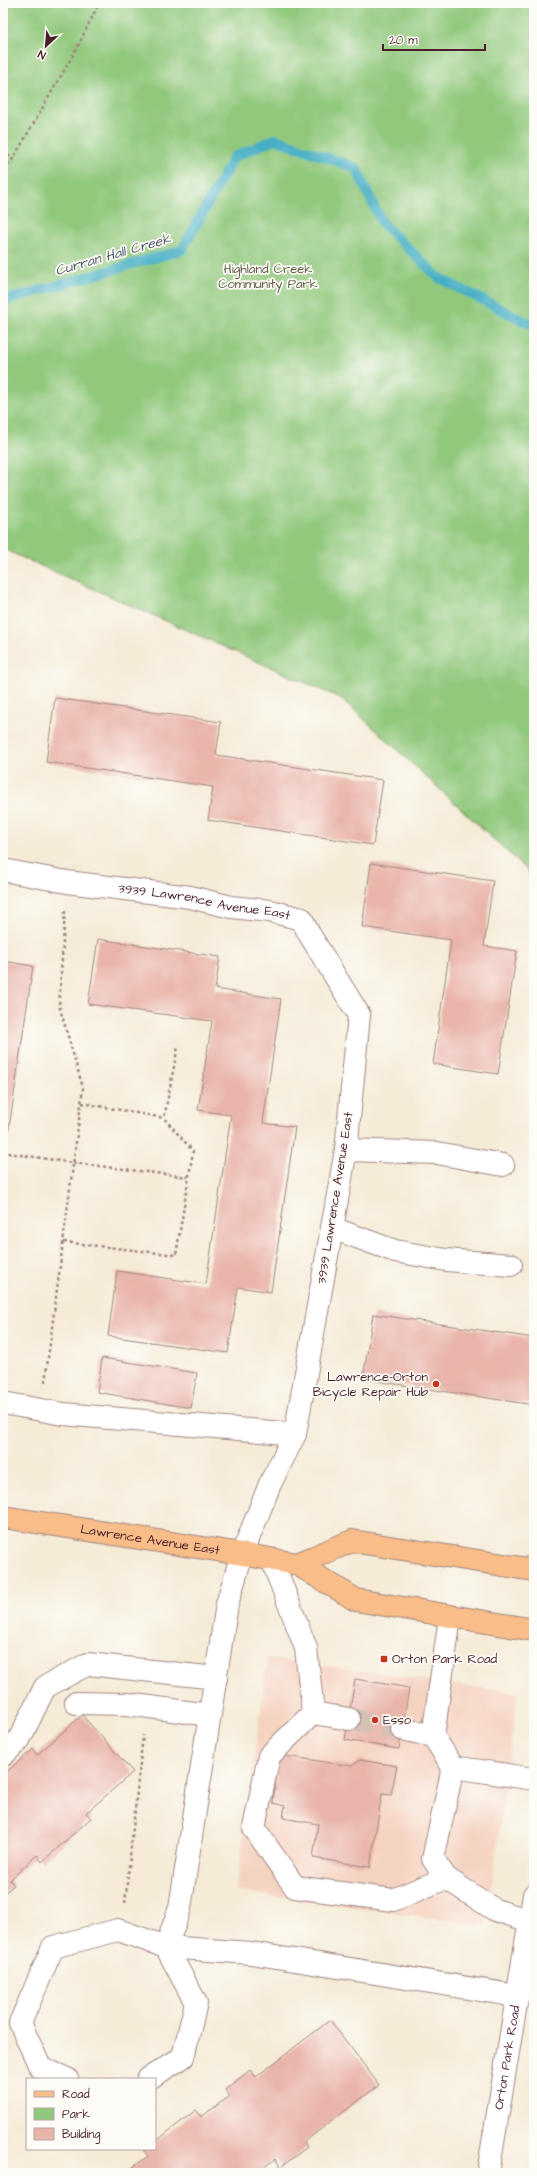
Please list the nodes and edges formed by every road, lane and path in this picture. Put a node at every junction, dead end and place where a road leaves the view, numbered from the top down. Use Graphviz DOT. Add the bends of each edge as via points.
graph roads {
  1 [pos="99,3"];
  2 [pos="3,151"];
  3 [pos="14,159"];
  4 [pos="3,169"];
  5 [pos="3,870"];
  6 [pos="67,882"];
  7 [pos="178,1046"];
  8 [pos="82,1103"];
  9 [pos="164,1118"];
  10 [pos="346,1150"];
  11 [pos="8,1152"];
  12 [pos="74,1164"];
  13 [pos="503,1165"];
  14 [pos="188,1177"];
  15 [pos="332,1228"];
  16 [pos="64,1242"];
  17 [pos="510,1265"];
  18 [pos="3,1403"];
  19 [pos="42,1410"];
  20 [pos="295,1434"];
  21 [pos="3,1517"];
  22 [pos="242,1554"];
  23 [pos="272,1560"];
  24 [pos="297,1564"];
  25 [pos="534,1570"];
  26 [pos="450,1617"];
  27 [pos="534,1630"];
  28 [pos="216,1678"];
  29 [pos="76,1703"];
  30 [pos="146,1707"];
  31 [pos="313,1713"];
  32 [pos="210,1715"];
  33 [pos="349,1719"];
  34 [pos="402,1729"];
  35 [pos="433,1736"];
  36 [pos="3,1755"];
  37 [pos="453,1767"];
  38 [pos="534,1779"];
  39 [pos="446,1878"];
  40 [pos="534,1895"];
  41 [pos="532,1922"];
  42 [pos="118,1930"];
  43 [pos="166,1947"];
  44 [pos="518,1996"];
  45 [pos="65,2078"];
  46 [pos="150,2078"];
  47 [pos="488,2173"];
  1 -- 3 [label="path" via="77,48"];
  2 -- 3 [label="path"];
  3 -- 4 [label="path"];
  5 -- 6 [label="street, 3939 Lawrence Avenue East"];
  6 -- 8 [label="path" via="60,1005 83,1088"];
  6 -- 10 [label="street, 3939 Lawrence Avenue East" via="190,897 302,919 359,1015"];
  7 -- 9 [label="path"];
  8 -- 9 [label="path"];
  8 -- 12 [label="path"];
  9 -- 14 [label="path" via="193,1151"];
  10 -- 13 [label="street" via="437,1153"];
  10 -- 15 [label="street, 3939 Lawrence Avenue East"];
  11 -- 12 [label="path"];
  12 -- 14 [label="path"];
  12 -- 16 [label="path"];
  14 -- 16 [label="path" via="176,1255"];
  15 -- 17 [label="street" via="395,1251 446,1260"];
  15 -- 20 [label="street, 3939 Lawrence Avenue East"];
  16 -- 19 [label="path"];
  18 -- 19 [label="street"];
  19 -- 20 [label="street"];
  20 -- 22 [label="street, 3939 Lawrence Avenue East" via="270,1484"];
  21 -- 22 [label="main road, Lawrence Avenue East"];
  22 -- 23 [label="main road, Lawrence Avenue East"];
  22 -- 28 [label="street, 3939 Lawrence Avenue East" via="228,1604"];
  23 -- 24 [label="main road, Lawrence Avenue East"];
  23 -- 31 [label="street" via="306,1648"];
  24 -- 25 [label="main road" via="352,1541"];
  24 -- 26 [label="main road, Lawrence Avenue East" via="356,1600"];
  26 -- 27 [label="main road, Lawrence Avenue East"];
  26 -- 35 [label="street"];
  28 -- 32 [label="street, 3939 Lawrence Avenue East"];
  28 -- 36 [label="street" via="88,1664 45,1687 19,1740"];
  29 -- 30 [label="street"];
  30 -- 32 [label="street"];
  30 -- 42 [label="path" via="125,1900"];
  31 -- 33 [label="street"];
  31 -- 39 [label="street" via="269,1756 254,1828 295,1887 393,1900"];
  32 -- 43 [label="street, 3939 Lawrence Avenue East" via="180,1908"];
  34 -- 35 [label="street"];
  35 -- 37 [label="street"];
  37 -- 38 [label="street"];
  37 -- 39 [label="street" via="433,1859"];
  39 -- 41 [label="street" via="495,1910"];
  40 -- 41 [label="street, Orton Park Road"];
  41 -- 44 [label="street, Orton Park Road"];
  42 -- 43 [label="street"];
  42 -- 45 [label="street" via="53,1947 20,2023 40,2067"];
  43 -- 44 [label="street" via="251,1953"];
  43 -- 46 [label="street" via="196,2003 183,2057"];
  44 -- 47 [label="street, Orton Park Road"];
}
